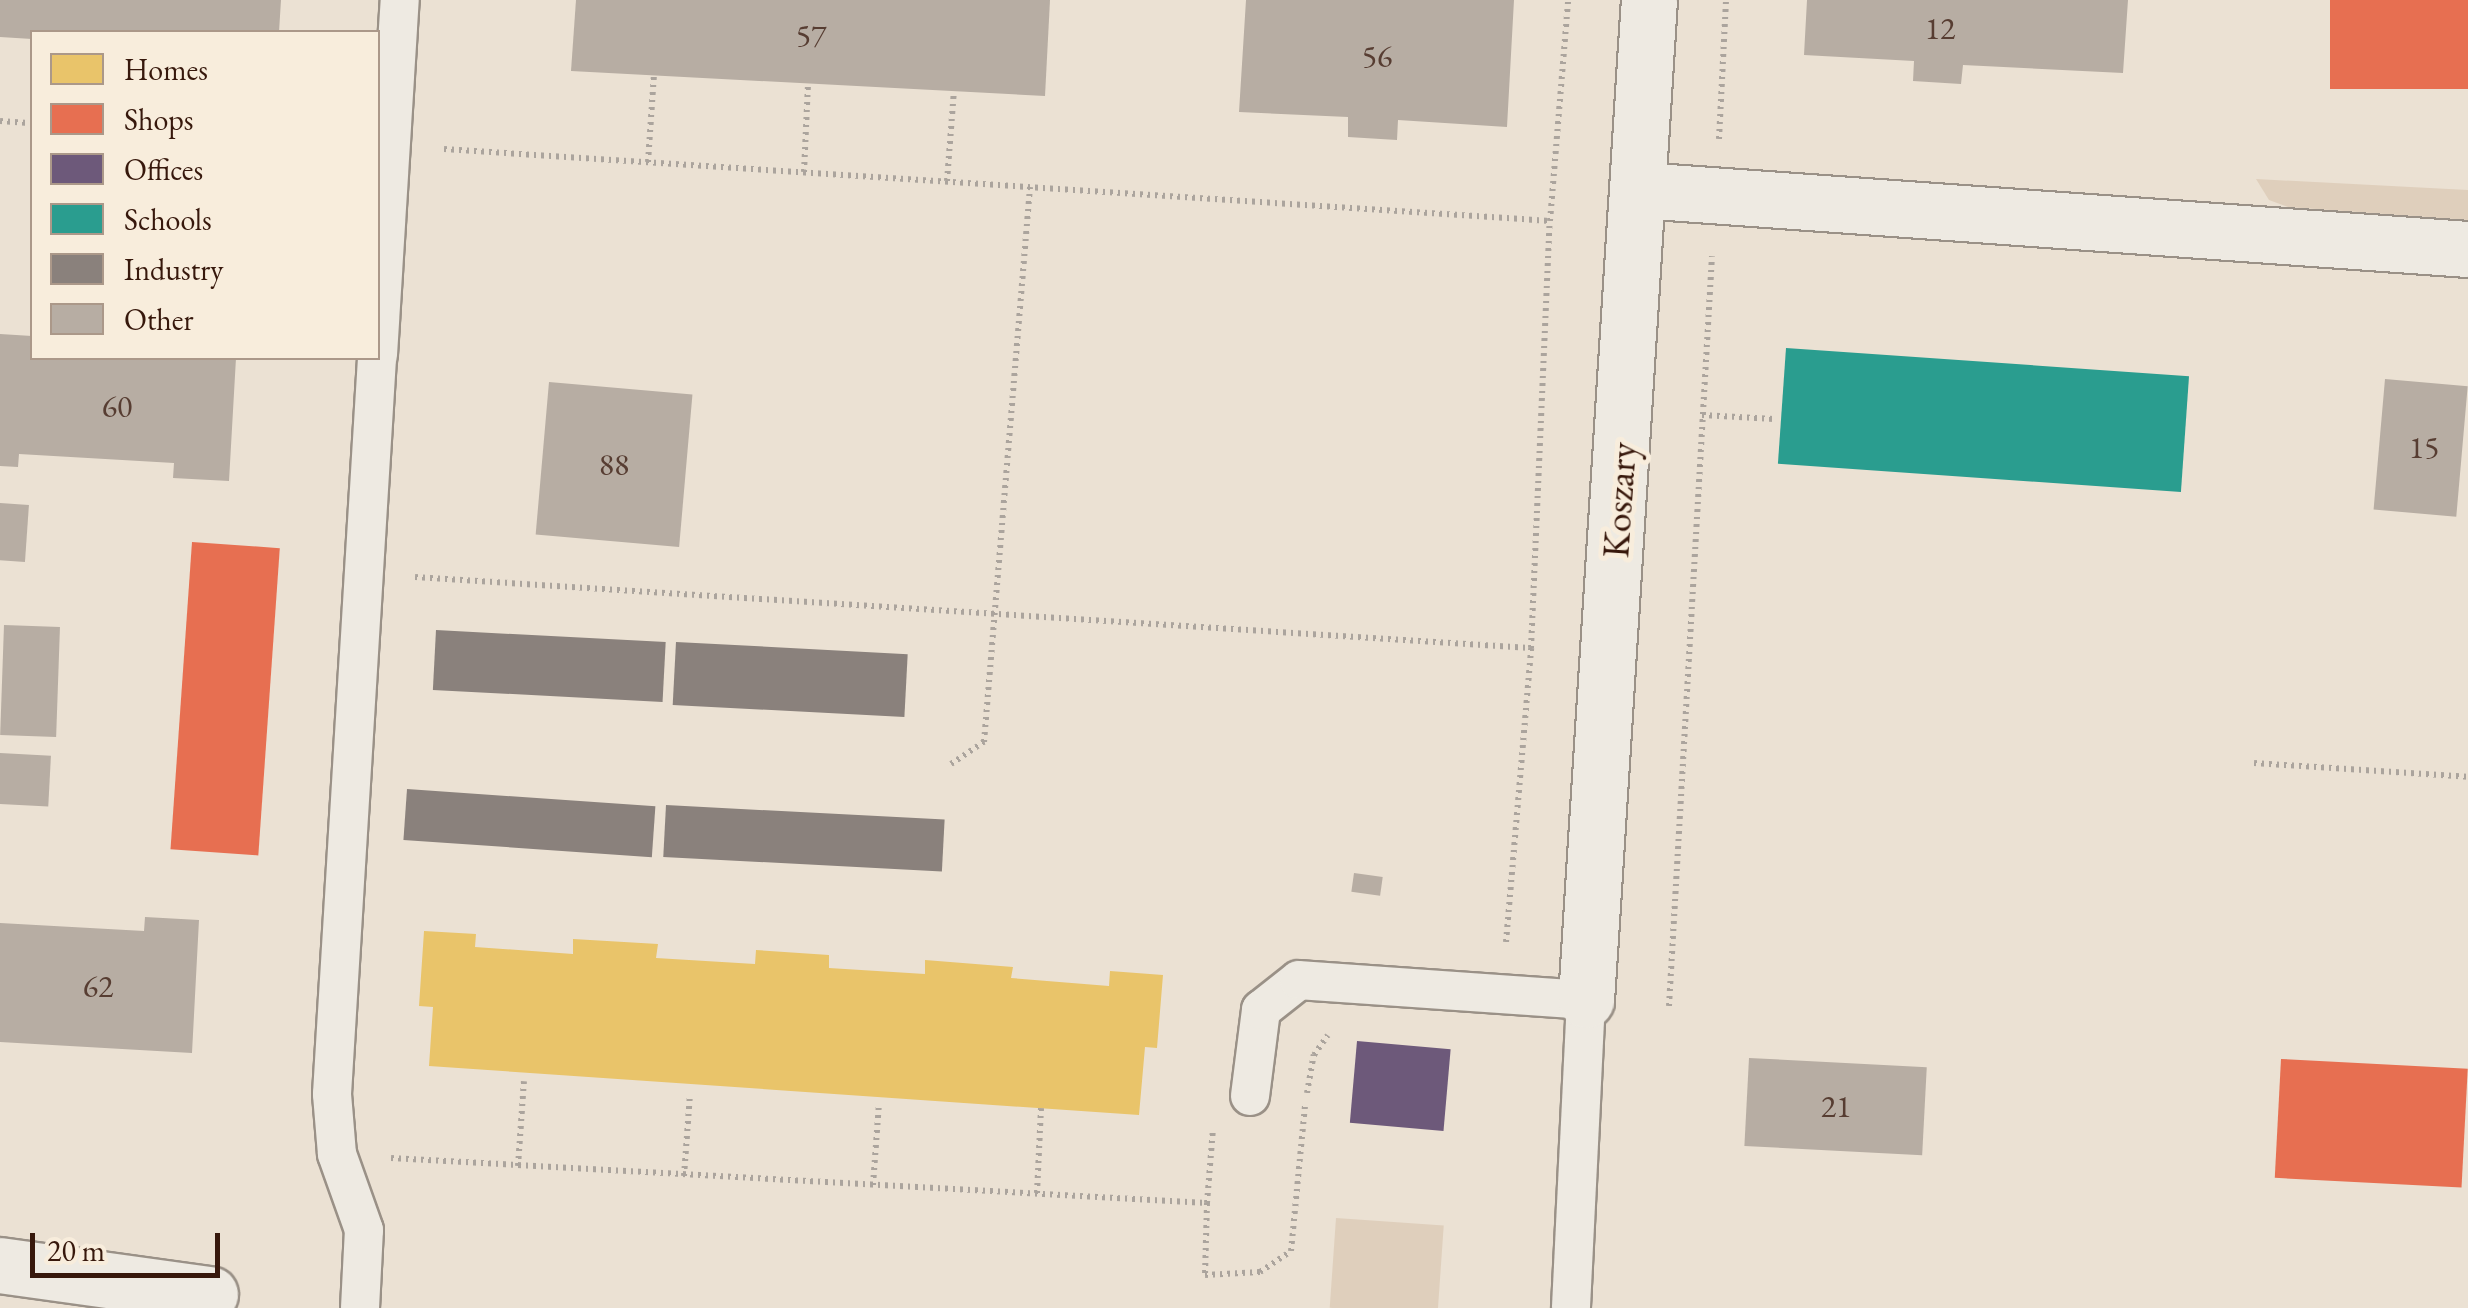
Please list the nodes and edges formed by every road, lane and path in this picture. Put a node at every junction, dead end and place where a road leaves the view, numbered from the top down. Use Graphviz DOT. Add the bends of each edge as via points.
graph roads {
  1 [pos="400,0"];
  2 [pos="1568,0"];
  3 [pos="1649,0"];
  4 [pos="1726,0"];
  5 [pos="654,75"];
  6 [pos="808,84"];
  7 [pos="954,92"];
  8 [pos="0,121"];
  9 [pos="30,123"];
  10 [pos="391,146"];
  11 [pos="648,162"];
  12 [pos="804,172"];
  13 [pos="948,181"];
  14 [pos="1030,186"];
  15 [pos="1640,190"];
  16 [pos="1716,196"];
  17 [pos="1550,220"];
  18 [pos="2468,249"];
  19 [pos="380,311"];
  20 [pos="377,360"];
  21 [pos="1702,415"];
  22 [pos="1774,418"];
  23 [pos="364,574"];
  24 [pos="994,614"];
  25 [pos="1531,648"];
  26 [pos="2254,763"];
  27 [pos="952,764"];
  28 [pos="2468,777"];
  29 [pos="1504,993"];
  30 [pos="1586,1000"];
  31 [pos="1669,1006"];
  32 [pos="1332,1029"];
  33 [pos="524,1081"];
  34 [pos="690,1094"];
  35 [pos="1250,1096"];
  36 [pos="879,1103"];
  37 [pos="1041,1108"];
  38 [pos="1214,1115"];
  39 [pos="337,1154"];
  40 [pos="518,1166"];
  41 [pos="684,1176"];
  42 [pos="873,1185"];
  43 [pos="1037,1193"];
  44 [pos="1208,1203"];
  45 [pos="0,1265"];
  46 [pos="210,1294"];
  47 [pos="360,1308"];
  48 [pos="1571,1308"];
  1 -- 10 [label="lane"];
  2 -- 17 [label="path"];
  3 -- 15 [label="street, Koszary"];
  4 -- 16 [label="path"];
  5 -- 11 [label="path"];
  6 -- 12 [label="path"];
  7 -- 13 [label="path"];
  8 -- 9 [label="path"];
  10 -- 11 [label="path"];
  10 -- 19 [label="lane"];
  11 -- 12 [label="path"];
  12 -- 13 [label="path"];
  13 -- 14 [label="path"];
  14 -- 17 [label="path"];
  14 -- 24 [label="path"];
  15 -- 16 [label="street"];
  15 -- 30 [label="street, Koszary"];
  16 -- 18 [label="street"];
  16 -- 21 [label="path"];
  17 -- 25 [label="path"];
  20 -- 23 [label="lane"];
  21 -- 22 [label="path"];
  21 -- 31 [label="path"];
  23 -- 24 [label="path"];
  23 -- 39 [label="lane" via="332,1094"];
  24 -- 25 [label="path"];
  24 -- 27 [label="path" via="984,742"];
  25 -- 29 [label="path"];
  26 -- 28 [label="path"];
  29 -- 30 [label="lane"];
  29 -- 35 [label="lane" via="1299,980 1261,1010"];
  30 -- 48 [label="lane"];
  32 -- 44 [label="path" via="1314,1055 1291,1250 1260,1272 1205,1275"];
  33 -- 40 [label="path"];
  34 -- 41 [label="path"];
  36 -- 42 [label="path"];
  37 -- 43 [label="path"];
  38 -- 44 [label="path"];
  39 -- 40 [label="path"];
  39 -- 47 [label="lane" via="364,1230"];
  40 -- 41 [label="path"];
  41 -- 42 [label="path"];
  42 -- 43 [label="path"];
  43 -- 44 [label="path"];
  45 -- 46 [label="street"];
}
